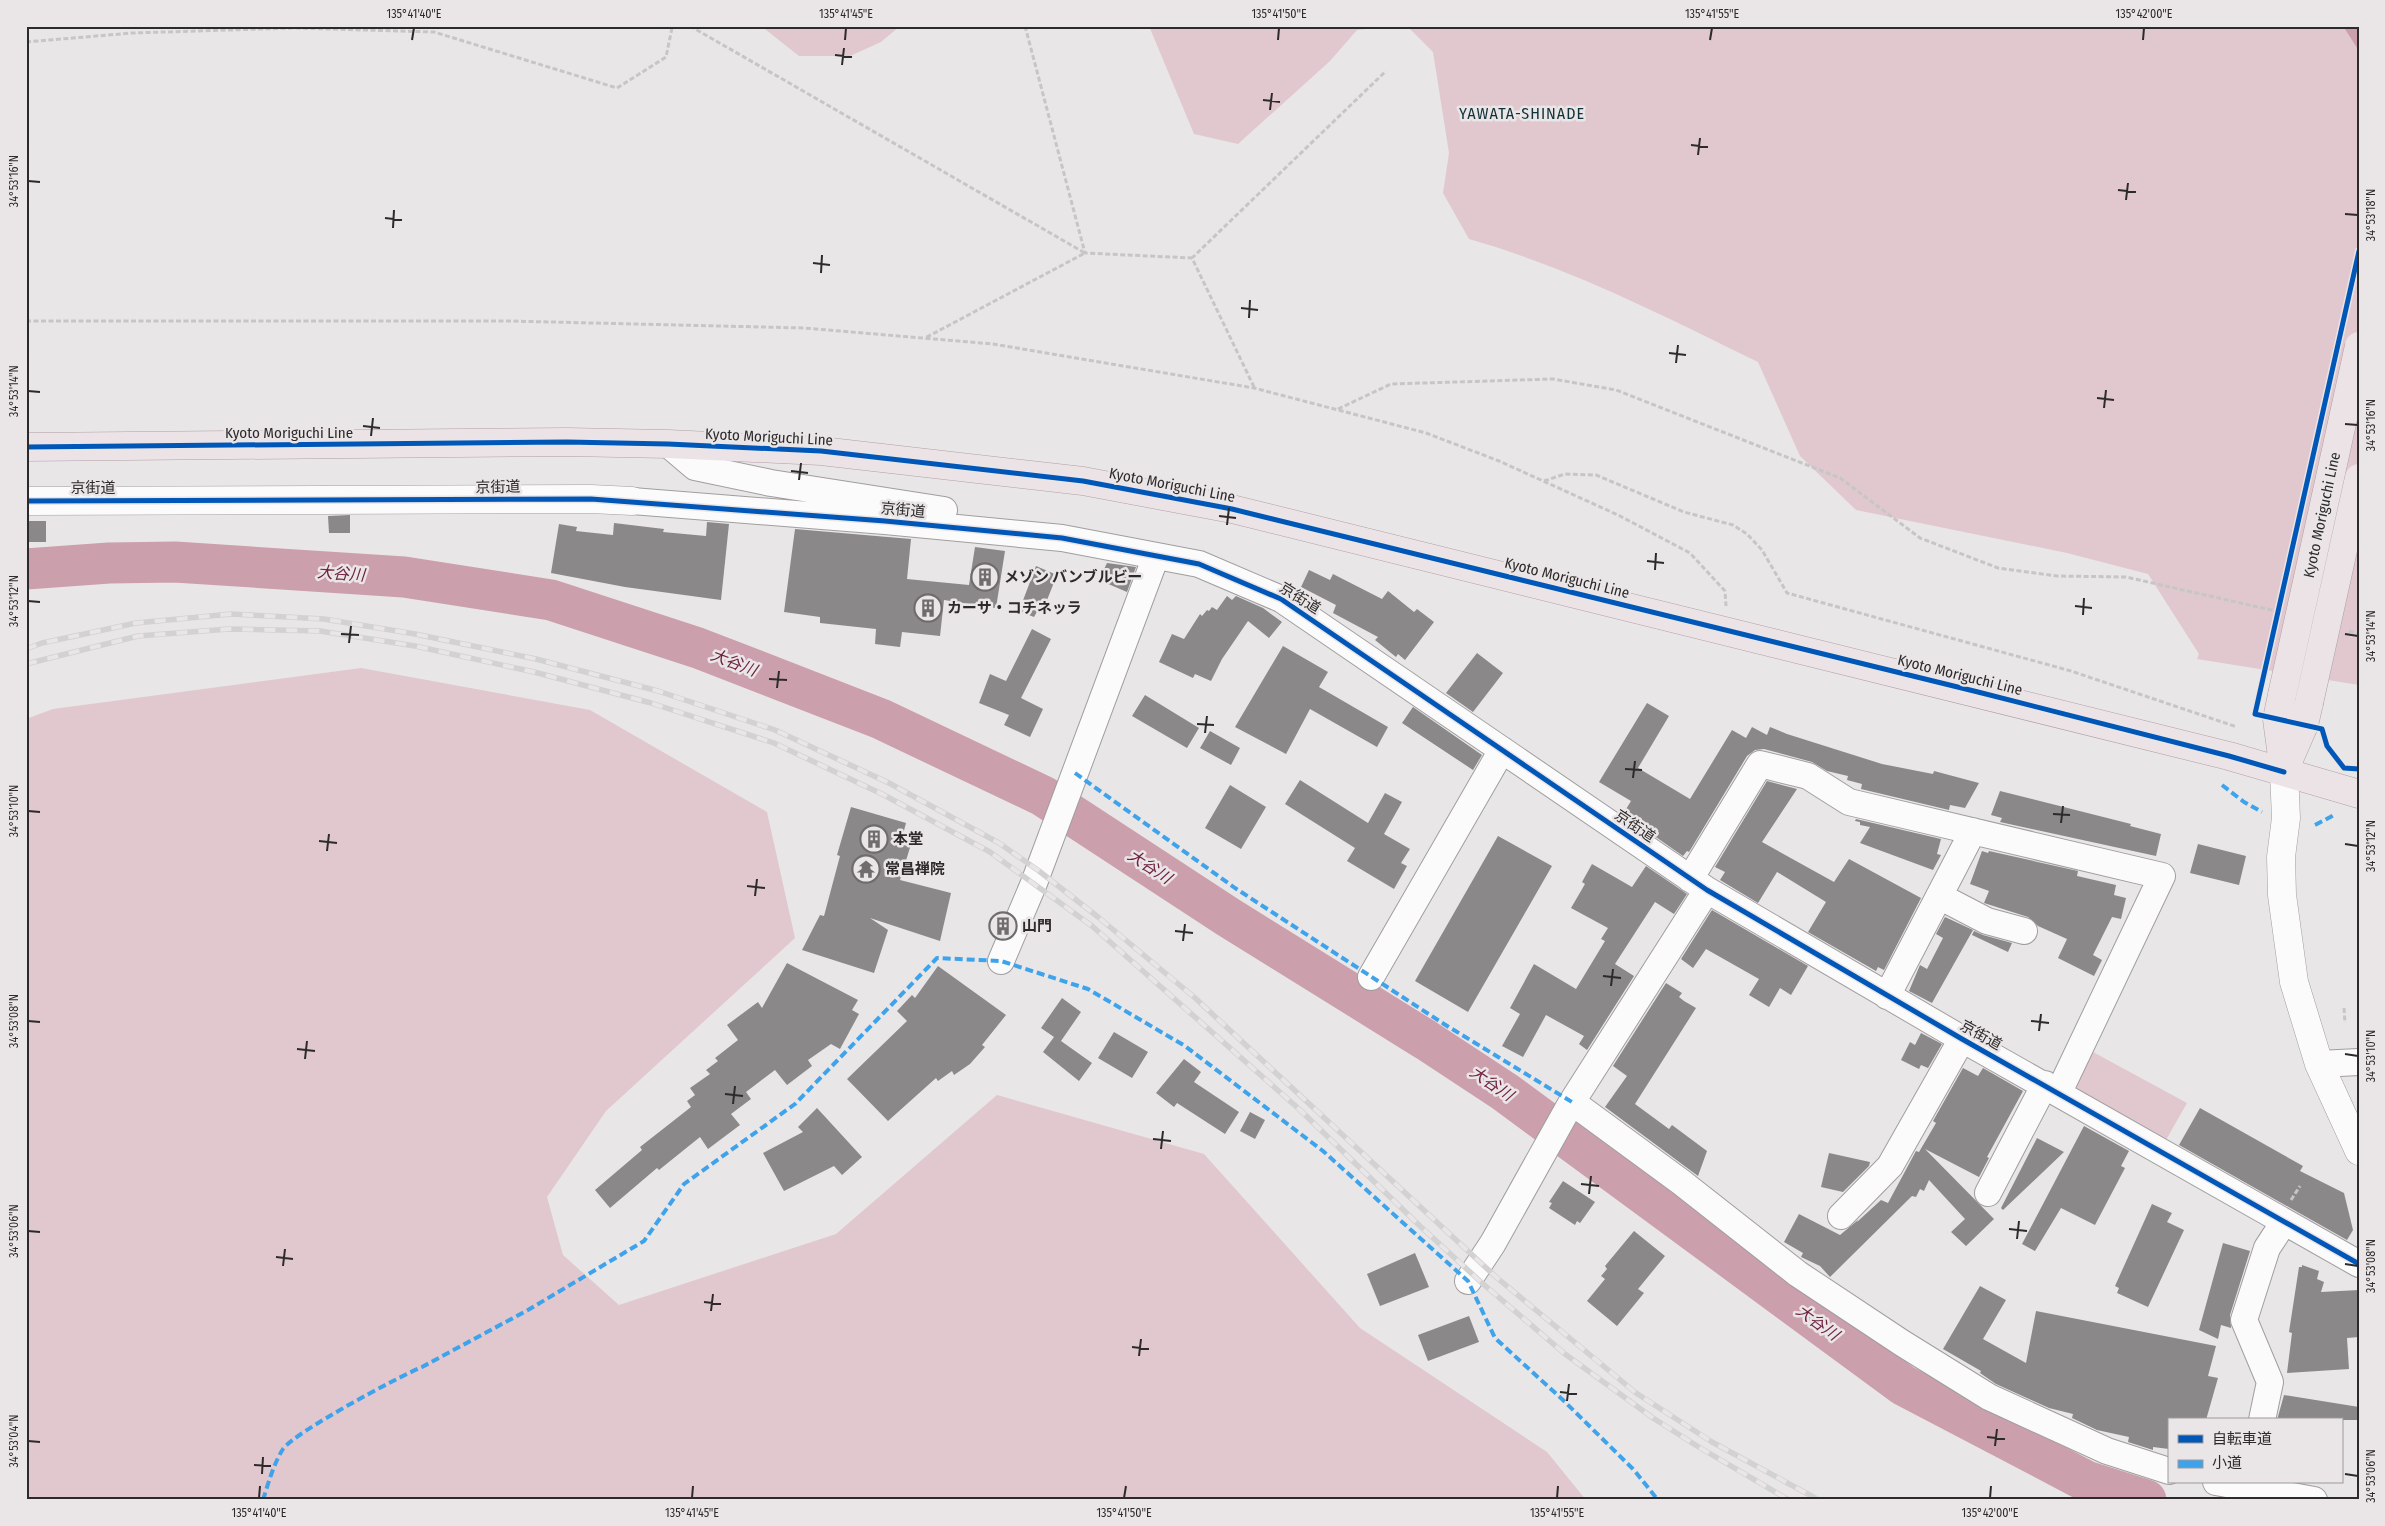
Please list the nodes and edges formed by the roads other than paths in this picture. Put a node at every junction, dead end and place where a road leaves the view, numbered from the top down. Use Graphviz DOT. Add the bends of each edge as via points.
graph roads {
  1 [pos="2359,346"];
  2 [pos="668,444"];
  3 [pos="26,447"];
  4 [pos="2359,478"];
  5 [pos="26,500"];
  6 [pos="632,501"];
  7 [pos="1062,538"];
  8 [pos="1156,556"];
  9 [pos="1502,750"];
  10 [pos="2284,772"];
  11 [pos="2359,794"];
  12 [pos="1973,831"];
  13 [pos="1698,885"];
  14 [pos="1939,896"];
  15 [pos="2024,931"];
  16 [pos="1001,961"];
  17 [pos="1371,977"];
  18 [pos="1888,996"];
  19 [pos="1962,1039"];
  20 [pos="2359,1062"];
  21 [pos="2319,1064"];
  22 [pos="2052,1088"];
  23 [pos="1571,1104"];
  24 [pos="2359,1151"];
  25 [pos="1988,1193"];
  26 [pos="1841,1216"];
  27 [pos="2284,1222"];
  28 [pos="2359,1264"];
  29 [pos="1468,1281"];
  30 [pos="2262,1418"];
  31 [pos="2168,1471"];
  32 [pos="2249,1485"];
  33 [pos="2314,1500"];
  1 -- 10 [label="main road, Kyoto Moriguchi Line, bridge" via="2277,719"];
  2 -- 3 [label="main road, Kyoto Moriguchi Line"];
  2 -- 7 [label="street" via="695,467 771,483 954,512"];
  2 -- 10 [label="main road, Kyoto Moriguchi Line" via="821,451 1083,481 1232,509"];
  4 -- 10 [label="main road, Kyoto Moriguchi Line, bridge" via="2304,725"];
  5 -- 6 [label="street, 京街道"];
  6 -- 7 [label="street, 京街道"];
  7 -- 8 [label="street, 京街道"];
  8 -- 9 [label="street, 京街道" via="1199,564 1281,599"];
  8 -- 16 [label="street" via="1034,883"];
  9 -- 13 [label="street, 京街道"];
  9 -- 17 [label="street"];
  10 -- 11 [label="main road"];
  10 -- 21 [label="street" via="2286,818 2282,857 2287,938 2294,982"];
  12 -- 13 [label="street" via="1849,802 1808,776 1760,764"];
  12 -- 14 [label="street"];
  12 -- 22 [label="street" via="2162,876"];
  13 -- 18 [label="street, 京街道"];
  13 -- 23 [label="street"];
  14 -- 15 [label="street" via="1987,921"];
  14 -- 18 [label="street"];
  18 -- 19 [label="street, 京街道"];
  19 -- 22 [label="street, 京街道"];
  19 -- 26 [label="street" via="1890,1166"];
  20 -- 21 [label="street"];
  21 -- 24 [label="street"];
  22 -- 25 [label="street"];
  22 -- 27 [label="street, 京街道"];
  23 -- 29 [label="street"];
  23 -- 31 [label="street" via="1705,1199 1798,1274 1902,1344 1989,1397 2107,1451"];
  27 -- 28 [label="street, 京街道"];
  27 -- 30 [label="street" via="2267,1248 2244,1320 2270,1382"];
  32 -- 33 [label="street"];
}
